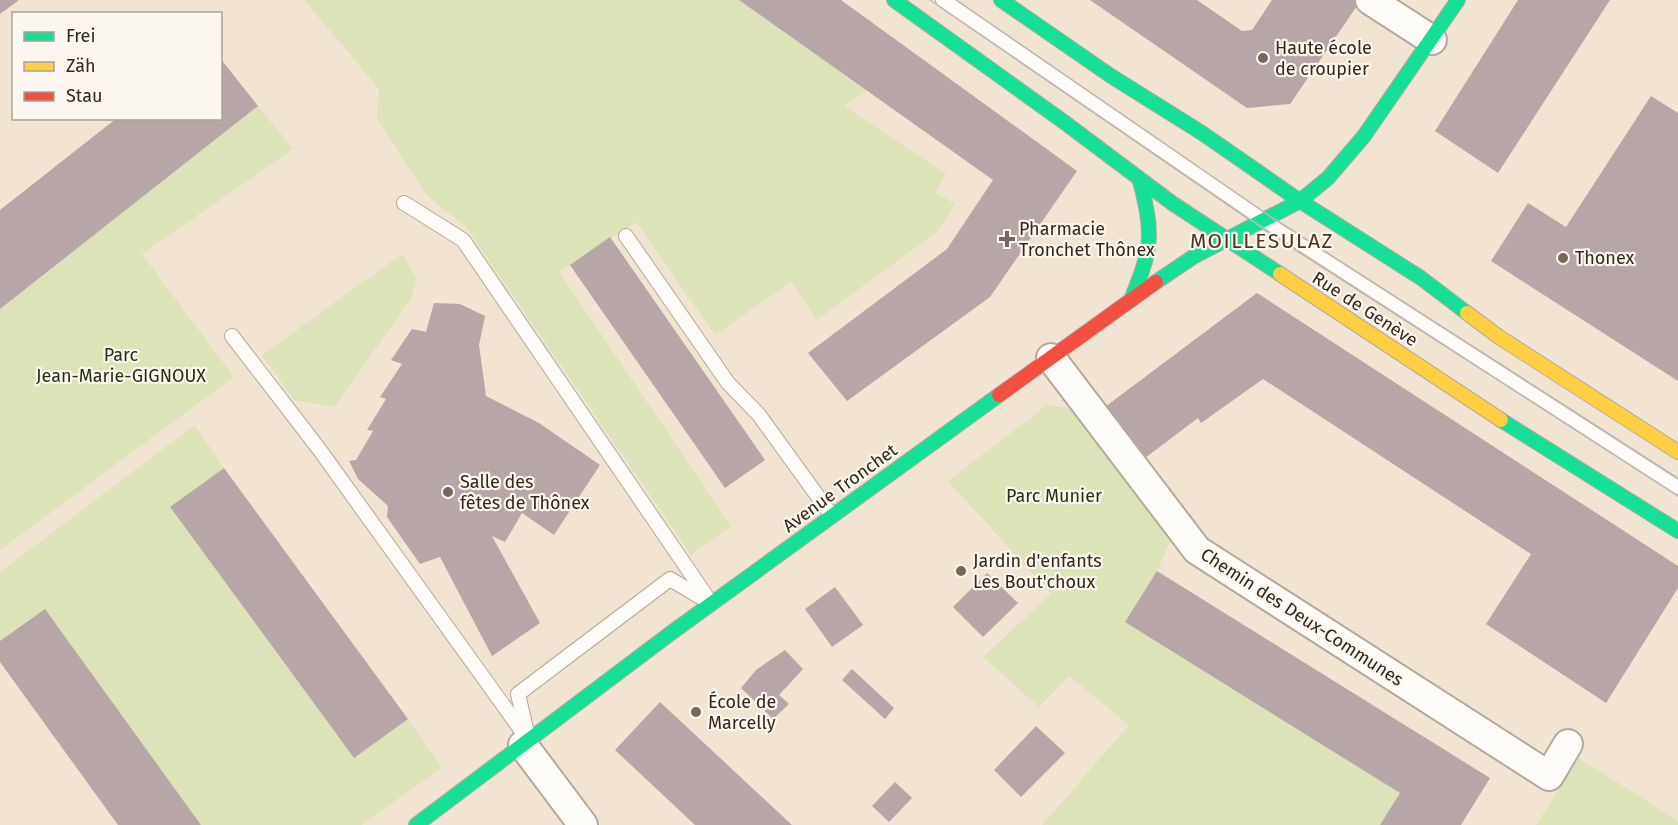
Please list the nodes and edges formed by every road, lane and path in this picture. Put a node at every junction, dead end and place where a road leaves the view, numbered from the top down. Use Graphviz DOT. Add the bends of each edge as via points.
graph roads {
  1 [pos="894,0"];
  2 [pos="943,0"];
  3 [pos="1001,0"];
  4 [pos="1370,0"];
  5 [pos="1458,0"];
  6 [pos="1432,40"];
  7 [pos="1140,181"];
  8 [pos="1300,201"];
  9 [pos="404,203"];
  10 [pos="1264,220"];
  11 [pos="626,236"];
  12 [pos="1225,238"];
  13 [pos="1131,300"];
  14 [pos="232,336"];
  15 [pos="1051,358"];
  16 [pos="1678,452"];
  17 [pos="1678,487"];
  18 [pos="832,516"];
  19 [pos="1678,531"];
  20 [pos="711,603"];
  21 [pos="526,743"];
  22 [pos="1568,744"];
  23 [pos="416,825"];
  24 [pos="583,825"];
  1 -- 7 [label="main road, Rue de Genève"];
  2 -- 10 [label="lane"];
  3 -- 8 [label="main road"];
  4 -- 6 [label="street"];
  5 -- 6 [label="main road, Avenue Tronchet"];
  6 -- 8 [label="main road, Avenue Tronchet" via="1344,160"];
  7 -- 12 [label="main road, Rue de Genève"];
  7 -- 13 [label="main road" via="1150,244"];
  8 -- 10 [label="main road, Avenue Tronchet"];
  8 -- 16 [label="main road" via="1421,278 1499,337"];
  9 -- 20 [label="lane" via="463,240"];
  10 -- 12 [label="main road, Avenue Tronchet"];
  10 -- 17 [label="lane"];
  11 -- 18 [label="lane" via="728,383 759,415"];
  12 -- 13 [label="main road, Avenue Tronchet"];
  12 -- 19 [label="main road, Rue de Genève"];
  13 -- 15 [label="main road, Avenue Tronchet"];
  14 -- 21 [label="lane" via="326,458"];
  15 -- 18 [label="main road, Avenue Tronchet"];
  15 -- 22 [label="street, Chemin des Deux-Communes" via="1197,550 1549,776"];
  18 -- 20 [label="main road, Avenue Tronchet"];
  20 -- 21 [label="main road, Avenue Tronchet"];
  20 -- 21 [label="lane" via="670,579 527,687 518,694"];
  21 -- 23 [label="main road, Avenue Tronchet"];
  21 -- 24 [label="street"];
}
